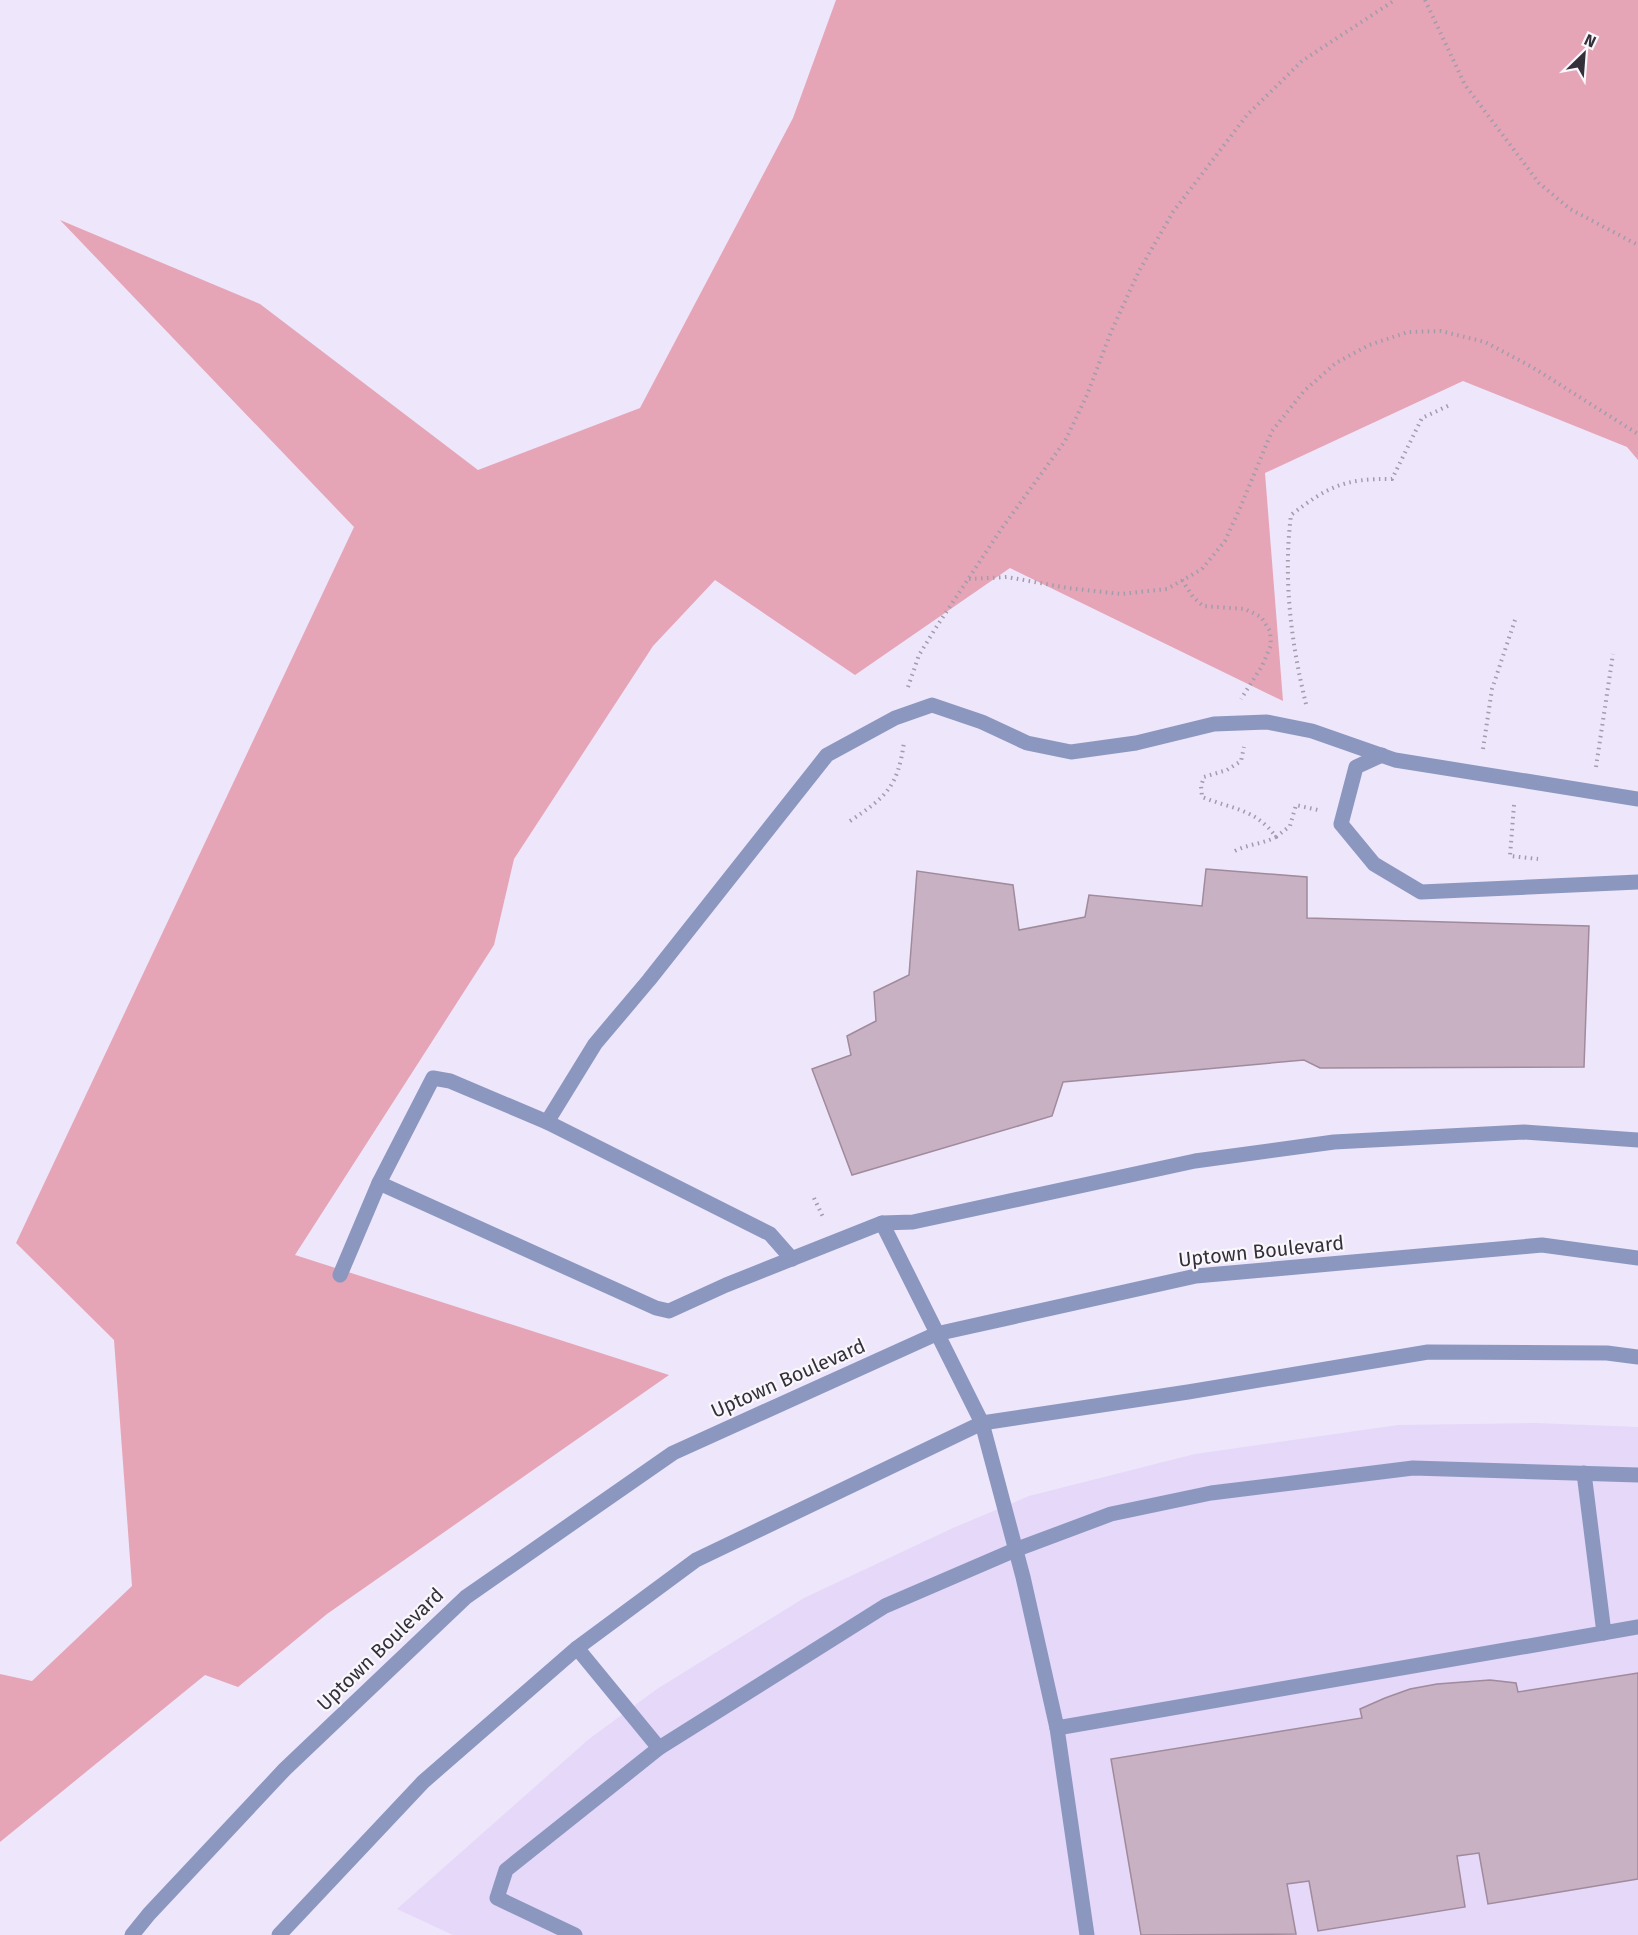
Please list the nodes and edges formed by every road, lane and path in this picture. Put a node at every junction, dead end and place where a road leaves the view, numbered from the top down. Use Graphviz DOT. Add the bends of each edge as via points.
graph roads {
  1 [pos="1395,0"];
  2 [pos="1425,0"];
  3 [pos="1638,245"];
  4 [pos="1452,404"];
  5 [pos="1638,434"];
  6 [pos="969,579"];
  7 [pos="1515,620"];
  8 [pos="1613,654"];
  9 [pos="907,696"];
  10 [pos="905,731"];
  11 [pos="1312,731"];
  12 [pos="1382,755"];
  13 [pos="1480,773"];
  14 [pos="1517,779"];
  15 [pos="1593,792"];
  16 [pos="1638,799"];
  17 [pos="1296,805"];
  18 [pos="850,820"];
  19 [pos="1276,837"];
  20 [pos="1547,860"];
  21 [pos="1638,882"];
  22 [pos="547,1122"];
  23 [pos="1638,1140"];
  24 [pos="380,1183"];
  25 [pos="814,1198"];
  26 [pos="825,1223"];
  27 [pos="882,1223"];
  28 [pos="1638,1258"];
  29 [pos="792,1259"];
  30 [pos="340,1275"];
  31 [pos="936,1335"];
  32 [pos="1638,1357"];
  33 [pos="982,1423"];
  34 [pos="1584,1473"];
  35 [pos="1638,1475"];
  36 [pos="1015,1550"];
  37 [pos="1638,1627"];
  38 [pos="1604,1632"];
  39 [pos="577,1648"];
  40 [pos="1057,1728"];
  41 [pos="659,1748"];
  42 [pos="132,1935"];
  43 [pos="279,1935"];
  44 [pos="575,1935"];
  45 [pos="1087,1935"];
  1 -- 6 [label="path" via="1302,61 1247,115 1173,212 1110,332 1088,394 1065,441"];
  2 -- 3 [label="path" via="1465,85 1539,183 1570,209"];
  4 -- 11 [label="path" via="1422,418 1392,479 1341,483 1291,515 1287,543 1292,631"];
  5 -- 6 [label="path" via="1485,342 1441,331 1408,332 1370,345 1336,363 1304,391 1272,431 1225,541 1202,569 1167,589 1121,594 1007,577"];
  6 -- 9 [label="path" via="919,655"];
  7 -- 13 [label="path" via="1492,689"];
  8 -- 15 [label="path"];
  10 -- 18 [label="path" via="901,765 890,789"];
  11 -- 12 [label="street"];
  11 -- 22 [label="street" via="1268,722 1214,724 1136,743 1071,752 1027,743 932,705 895,718 826,755 596,1044"];
  12 -- 13 [label="street"];
  12 -- 21 [label="street" via="1356,767 1341,824 1374,864 1420,892"];
  13 -- 14 [label="street"];
  14 -- 15 [label="street"];
  14 -- 20 [label="path" via="1509,856"];
  15 -- 16 [label="street"];
  17 -- 19 [label="path" via="1290,826"];
  22 -- 24 [label="street" via="450,1081 433,1078"];
  22 -- 29 [label="street" via="770,1234"];
  23 -- 27 [label="street" via="1524,1132 1334,1142 1195,1161 913,1222"];
  24 -- 29 [label="street" via="669,1311"];
  24 -- 30 [label="street"];
  25 -- 26 [label="path"];
  27 -- 29 [label="street"];
  27 -- 31 [label="street"];
  28 -- 31 [label="street, Uptown Boulevard" via="1542,1245 1196,1276"];
  31 -- 33 [label="street"];
  31 -- 42 [label="street, Uptown Boulevard" via="673,1453 466,1597 285,1769"];
  32 -- 33 [label="street" via="1607,1353 1428,1352"];
  33 -- 36 [label="street"];
  33 -- 39 [label="street" via="696,1560"];
  34 -- 35 [label="street"];
  34 -- 36 [label="street" via="1413,1468 1211,1493 1111,1514"];
  34 -- 38 [label="street"];
  36 -- 40 [label="street"];
  36 -- 41 [label="street" via="885,1606"];
  37 -- 38 [label="street"];
  38 -- 40 [label="street"];
  39 -- 41 [label="street"];
  39 -- 43 [label="street" via="423,1782"];
  40 -- 45 [label="street"];
  41 -- 44 [label="street" via="506,1870 497,1898"];
}
